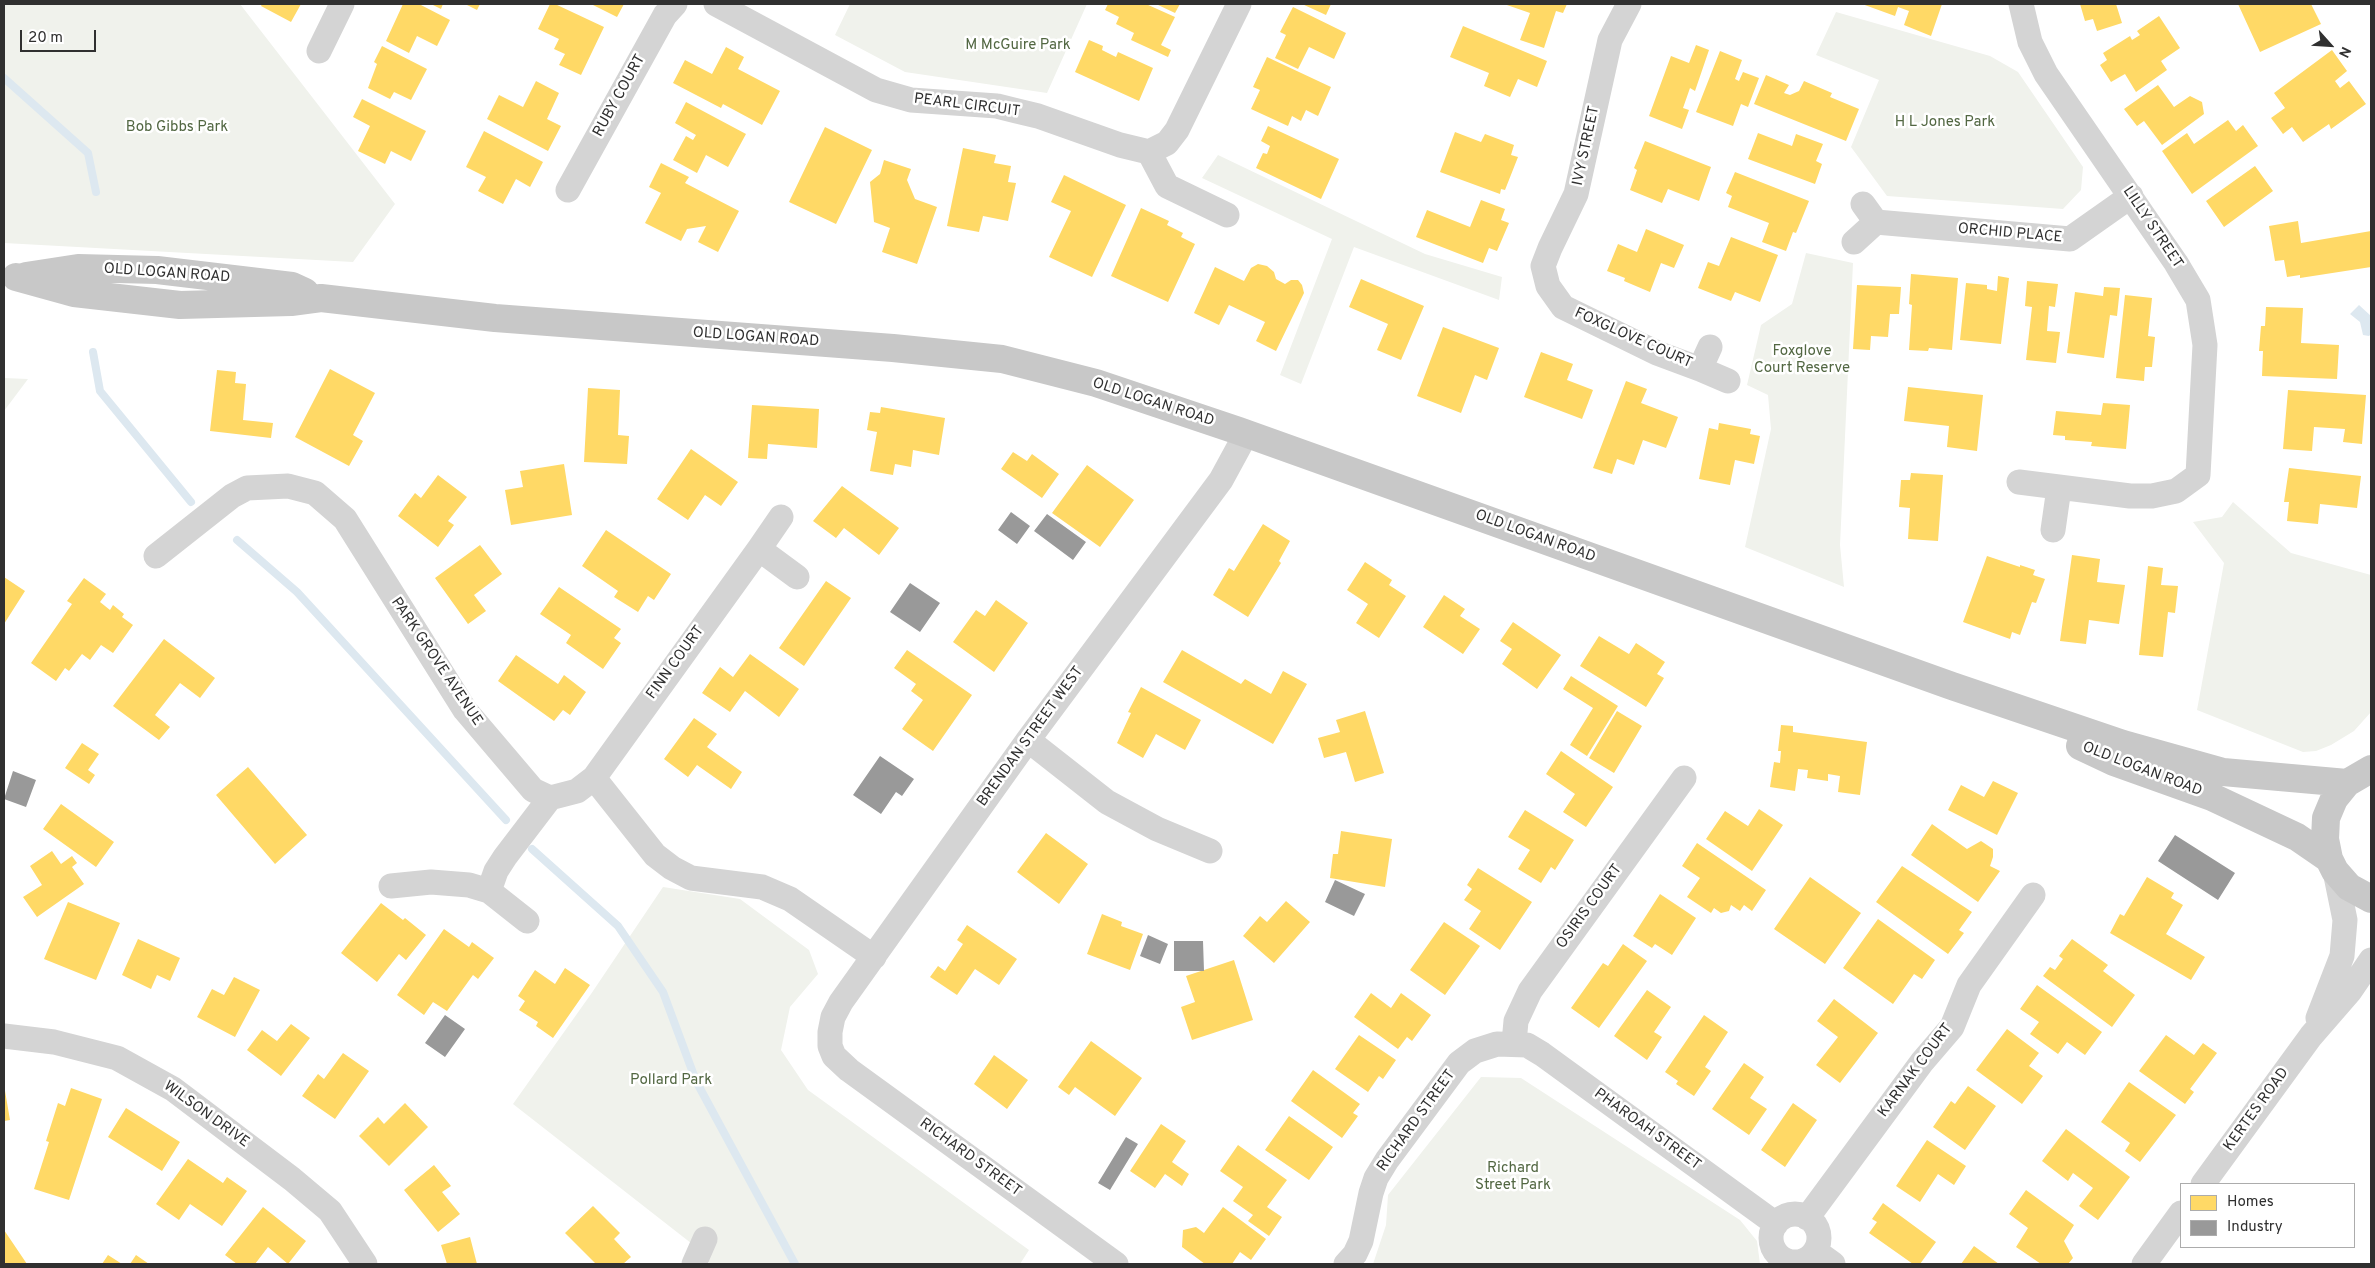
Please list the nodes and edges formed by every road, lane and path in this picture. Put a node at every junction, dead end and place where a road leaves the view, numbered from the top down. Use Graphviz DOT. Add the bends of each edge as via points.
graph roads {
  1 [pos="342,4"];
  2 [pos="675,4"];
  3 [pos="716,4"];
  4 [pos="1238,4"];
  5 [pos="1629,4"];
  6 [pos="2021,4"];
  7 [pos="319,50"];
  8 [pos="1149,152"];
  9 [pos="568,190"];
  10 [pos="2131,196"];
  11 [pos="1227,215"];
  12 [pos="1854,242"];
  13 [pos="10,277"];
  14 [pos="1548,286"];
  15 [pos="1728,381"];
  16 [pos="1246,434"];
  17 [pos="2019,482"];
  18 [pos="2059,488"];
  19 [pos="781,517"];
  20 [pos="2053,530"];
  21 [pos="759,549"];
  22 [pos="156,556"];
  23 [pos="797,577"];
  24 [pos="1952,686"];
  25 [pos="1028,740"];
  26 [pos="2371,769"];
  27 [pos="594,778"];
  28 [pos="1684,778"];
  29 [pos="2347,783"];
  30 [pos="550,798"];
  31 [pos="1210,851"];
  32 [pos="2332,865"];
  33 [pos="391,886"];
  34 [pos="488,891"];
  35 [pos="2033,895"];
  36 [pos="2371,899"];
  37 [pos="527,921"];
  38 [pos="874,957"];
  39 [pos="2371,960"];
  40 [pos="4,1036"];
  41 [pos="2311,1036"];
  42 [pos="1514,1043"];
  43 [pos="830,1046"];
  44 [pos="2203,1183"];
  45 [pos="2180,1214"];
  46 [pos="1807,1218"];
  47 [pos="1776,1224"];
  48 [pos="705,1239"];
  49 [pos="1824,1258"];
  50 [pos="1777,1260"];
  51 [pos="365,1264"];
  52 [pos="694,1264"];
  53 [pos="1116,1264"];
  54 [pos="1346,1264"];
  55 [pos="2144,1264"];
  1 -- 7 [label="street"];
  2 -- 9 [label="street, RUBY COURT" via="665,16"];
  3 -- 8 [label="street, PEARL CIRCUIT" via="876,90 911,100 997,106"];
  4 -- 8 [label="street" via="1177,130 1167,143"];
  5 -- 14 [label="street, IVY STREET" via="1610,40 1576,194 1544,266"];
  6 -- 10 [label="street, LILLY STREET" via="2030,42 2046,74"];
  8 -- 11 [label="street" via="1167,186"];
  10 -- 12 [label="street, ORCHID PLACE" via="2070,239 1870,213"];
  10 -- 18 [label="street, LILLY STREET" via="2198,300 2205,345 2198,475 2176,490 2152,496"];
  13 -- 16 [label="main road, OLD LOGAN ROAD" via="74,293 180,305 290,302 315,298 495,318 1002,358 1096,383"];
  14 -- 15 [label="street, FOXGLOVE COURT" via="1562,307 1657,353 1705,358"];
  16 -- 24 [label="main road, OLD LOGAN ROAD"];
  16 -- 25 [label="street, BRENDAN STREET WEST" via="1221,480"];
  17 -- 18 [label="street"];
  18 -- 20 [label="street"];
  19 -- 21 [label="street, FINN COURT"];
  21 -- 23 [label="street"];
  21 -- 27 [label="street, FINN COURT"];
  22 -- 30 [label="street, PARK GROVE AVENUE" via="232,496 247,488 288,486 315,493 345,519 465,710 533,790"];
  24 -- 29 [label="main road, OLD LOGAN ROAD" via="2123,744 2223,772"];
  24 -- 32 [label="main road, OLD LOGAN ROAD" via="2114,762 2212,797 2297,837"];
  25 -- 31 [label="street" via="1107,802 1157,829"];
  25 -- 38 [label="street, BRENDAN STREET WEST"];
  26 -- 29 [label="main road"];
  27 -- 30 [label="street" via="577,791"];
  27 -- 38 [label="street" via="655,855 672,868 691,878 762,887 790,899"];
  28 -- 42 [label="street, OSIRIS COURT" via="1530,991 1516,1021"];
  29 -- 32 [label="main road" via="2334,799 2326,818 2324,839"];
  30 -- 34 [label="street" via="500,864"];
  32 -- 36 [label="main road, OLD LOGAN ROAD" via="2350,887"];
  32 -- 41 [label="street, KERTES ROAD" via="2345,920 2342,956"];
  33 -- 34 [label="street" via="432,882 469,885"];
  34 -- 37 [label="street"];
  35 -- 46 [label="street, KARNAK COURT" via="1968,985 1952,1027 1922,1062"];
  38 -- 43 [label="street, BRENDAN STREET WEST" via="833,1017"];
  39 -- 41 [label="street, KERTES ROAD" via="2350,991"];
  40 -- 51 [label="street, WILSON DRIVE" via="54,1042 117,1058 173,1089 330,1211"];
  41 -- 44 [label="street, KERTES ROAD"];
  42 -- 47 [label="street, PHAROAH STREET" via="1527,1045 1542,1054"];
  42 -- 54 [label="street, RICHARD STREET" via="1475,1051 1453,1070 1376,1178 1361,1241"];
  43 -- 53 [label="street, RICHARD STREET" via="834,1056 849,1070"];
  45 -- 55 [label="street"];
  46 -- 47 [label="street" via="1790,1214"];
  46 -- 49 [label="street" via="1818,1233"];
  47 -- 50 [label="street" via="1771,1237"];
  48 -- 52 [label="street"];
  49 -- 50 [label="street" via="1799,1262"];
}
